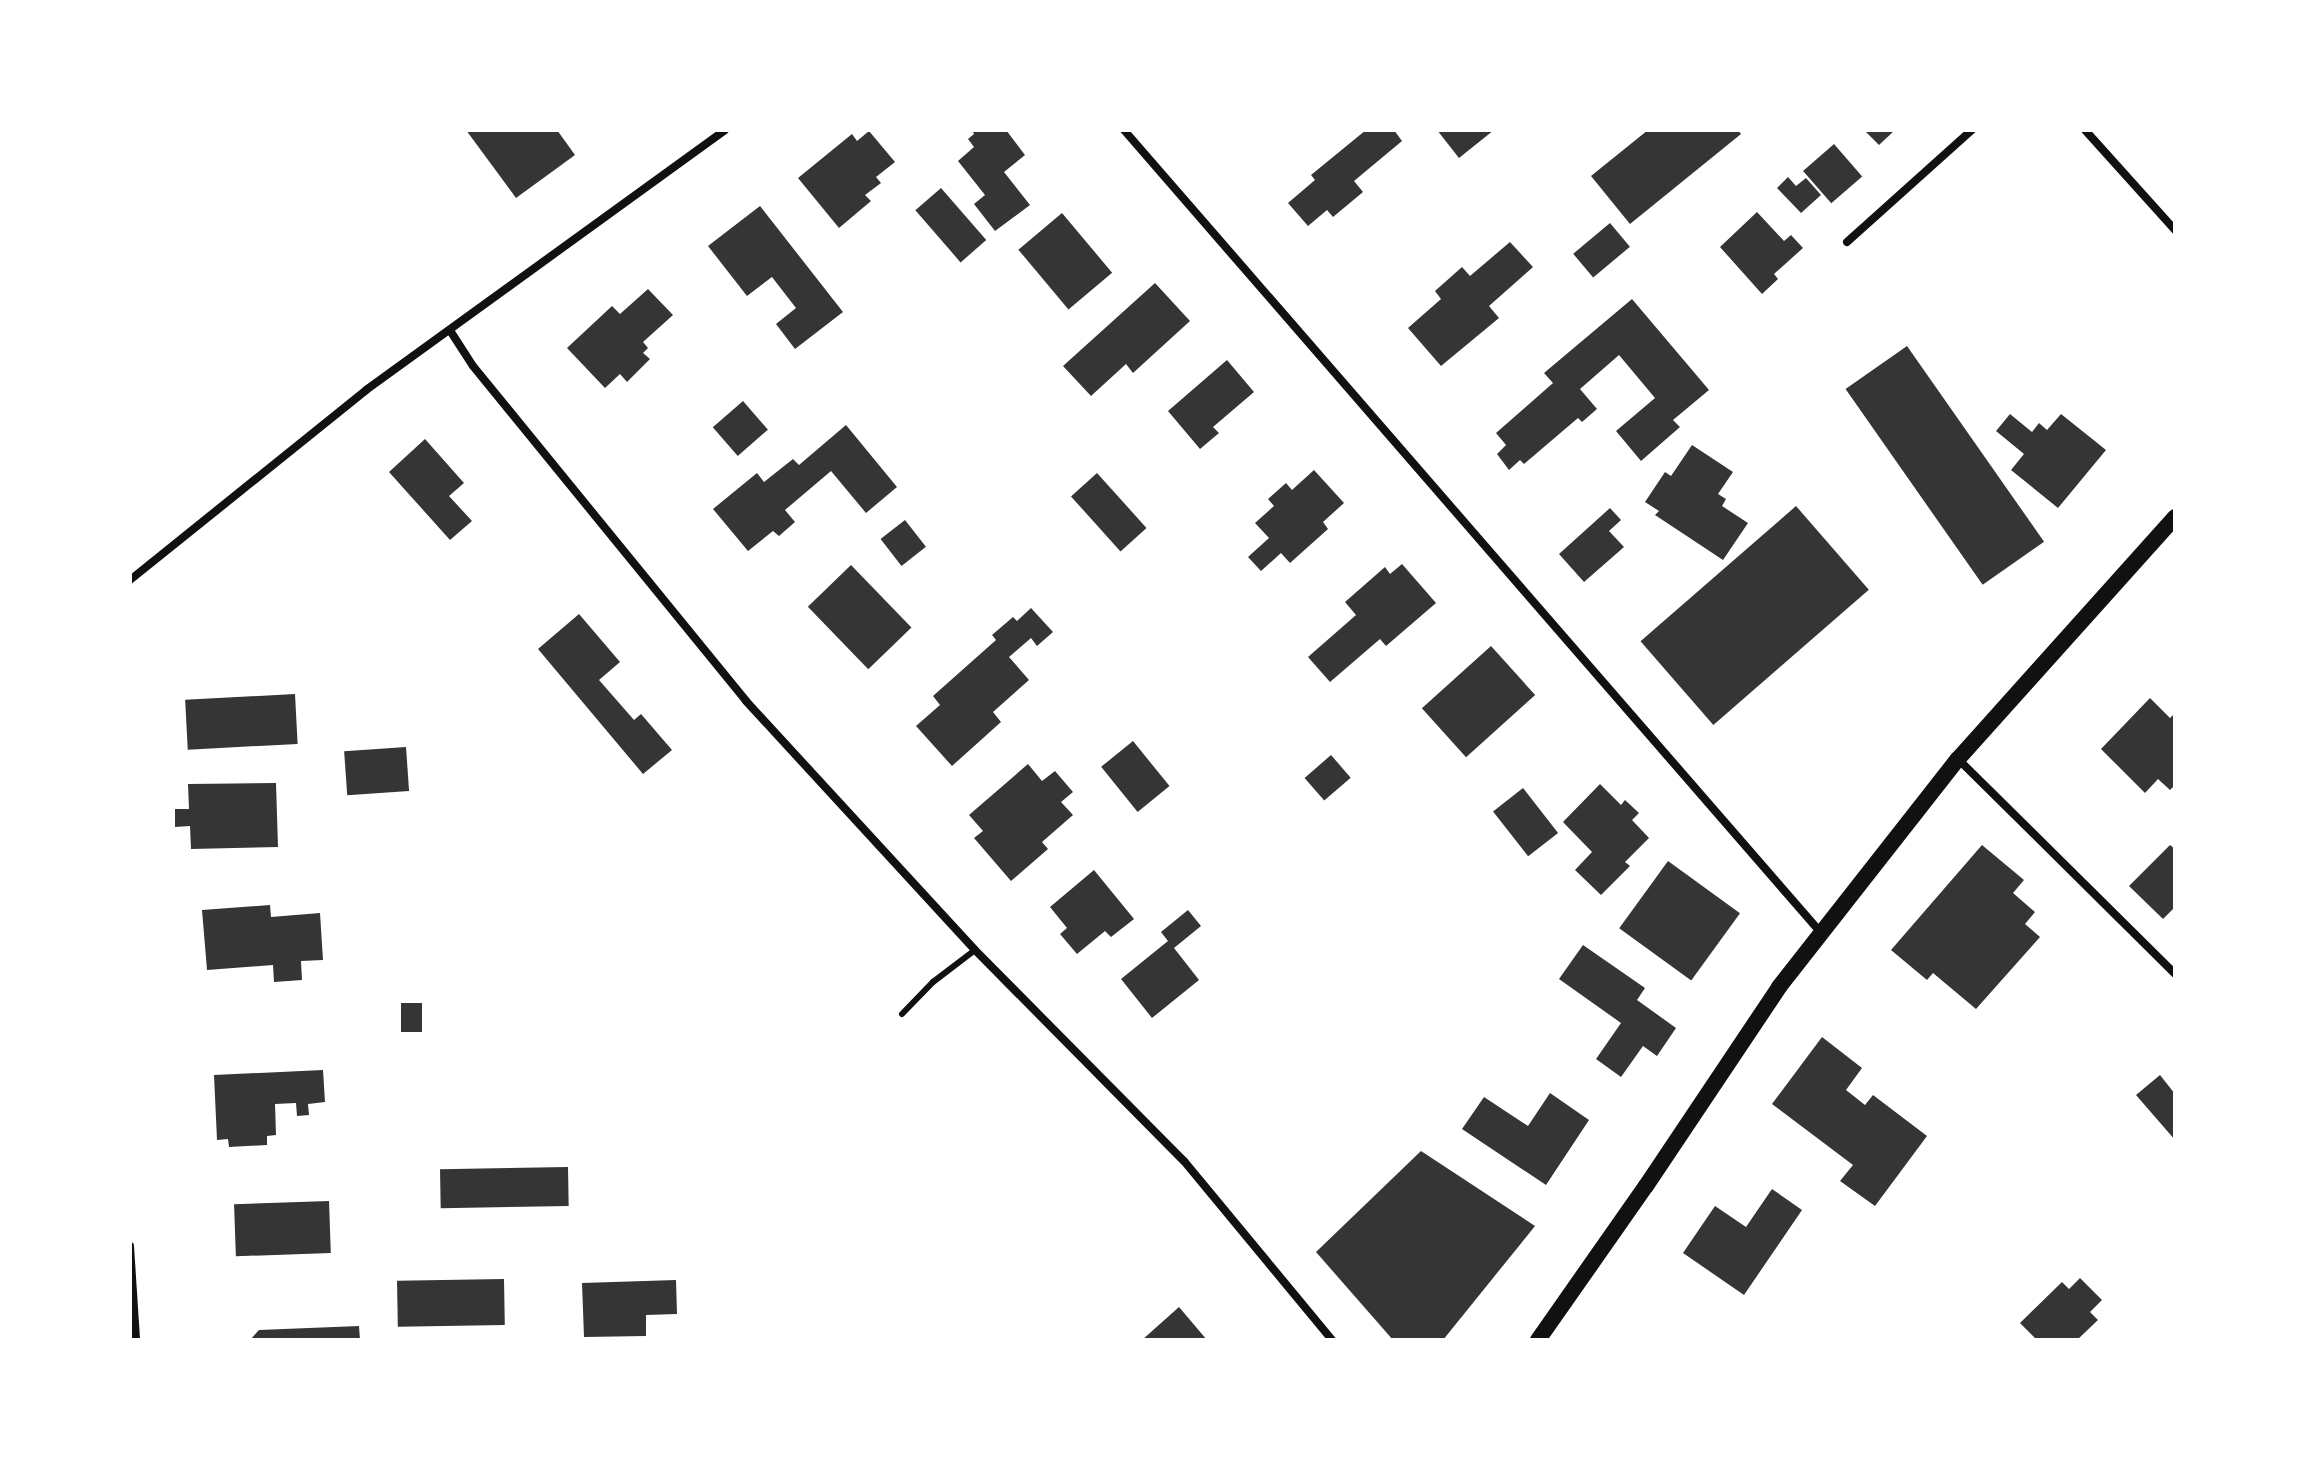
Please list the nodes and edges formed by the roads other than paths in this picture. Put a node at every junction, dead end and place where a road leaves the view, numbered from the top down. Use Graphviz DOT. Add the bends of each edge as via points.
graph roads {
  1 [pos="725,130"];
  2 [pos="1124,130"];
  3 [pos="1972,130"];
  4 [pos="2085,130"];
  5 [pos="2175,230"];
  6 [pos="1847,242"];
  7 [pos="451,332"];
  8 [pos="2175,517"];
  9 [pos="130,580"];
  10 [pos="1958,759"];
  11 [pos="1821,933"];
  12 [pos="975,950"];
  13 [pos="2175,974"];
  14 [pos="902,1014"];
  15 [pos="130,1246"];
  16 [pos="136,1340"];
  17 [pos="1332,1340"];
  18 [pos="1538,1340"];
  1 -- 7 [label="street"];
  2 -- 11 [label="street"];
  3 -- 6 [label="street"];
  4 -- 5 [label="street"];
  7 -- 9 [label="street" via="366,390"];
  7 -- 12 [label="street" via="473,366 746,701"];
  8 -- 10 [label="main road"];
  10 -- 11 [label="main road"];
  10 -- 13 [label="street"];
  11 -- 18 [label="main road"];
  12 -- 14 [label="lane"];
  12 -- 17 [label="street" via="1184,1161"];
  15 -- 16 [label="street"];
}
